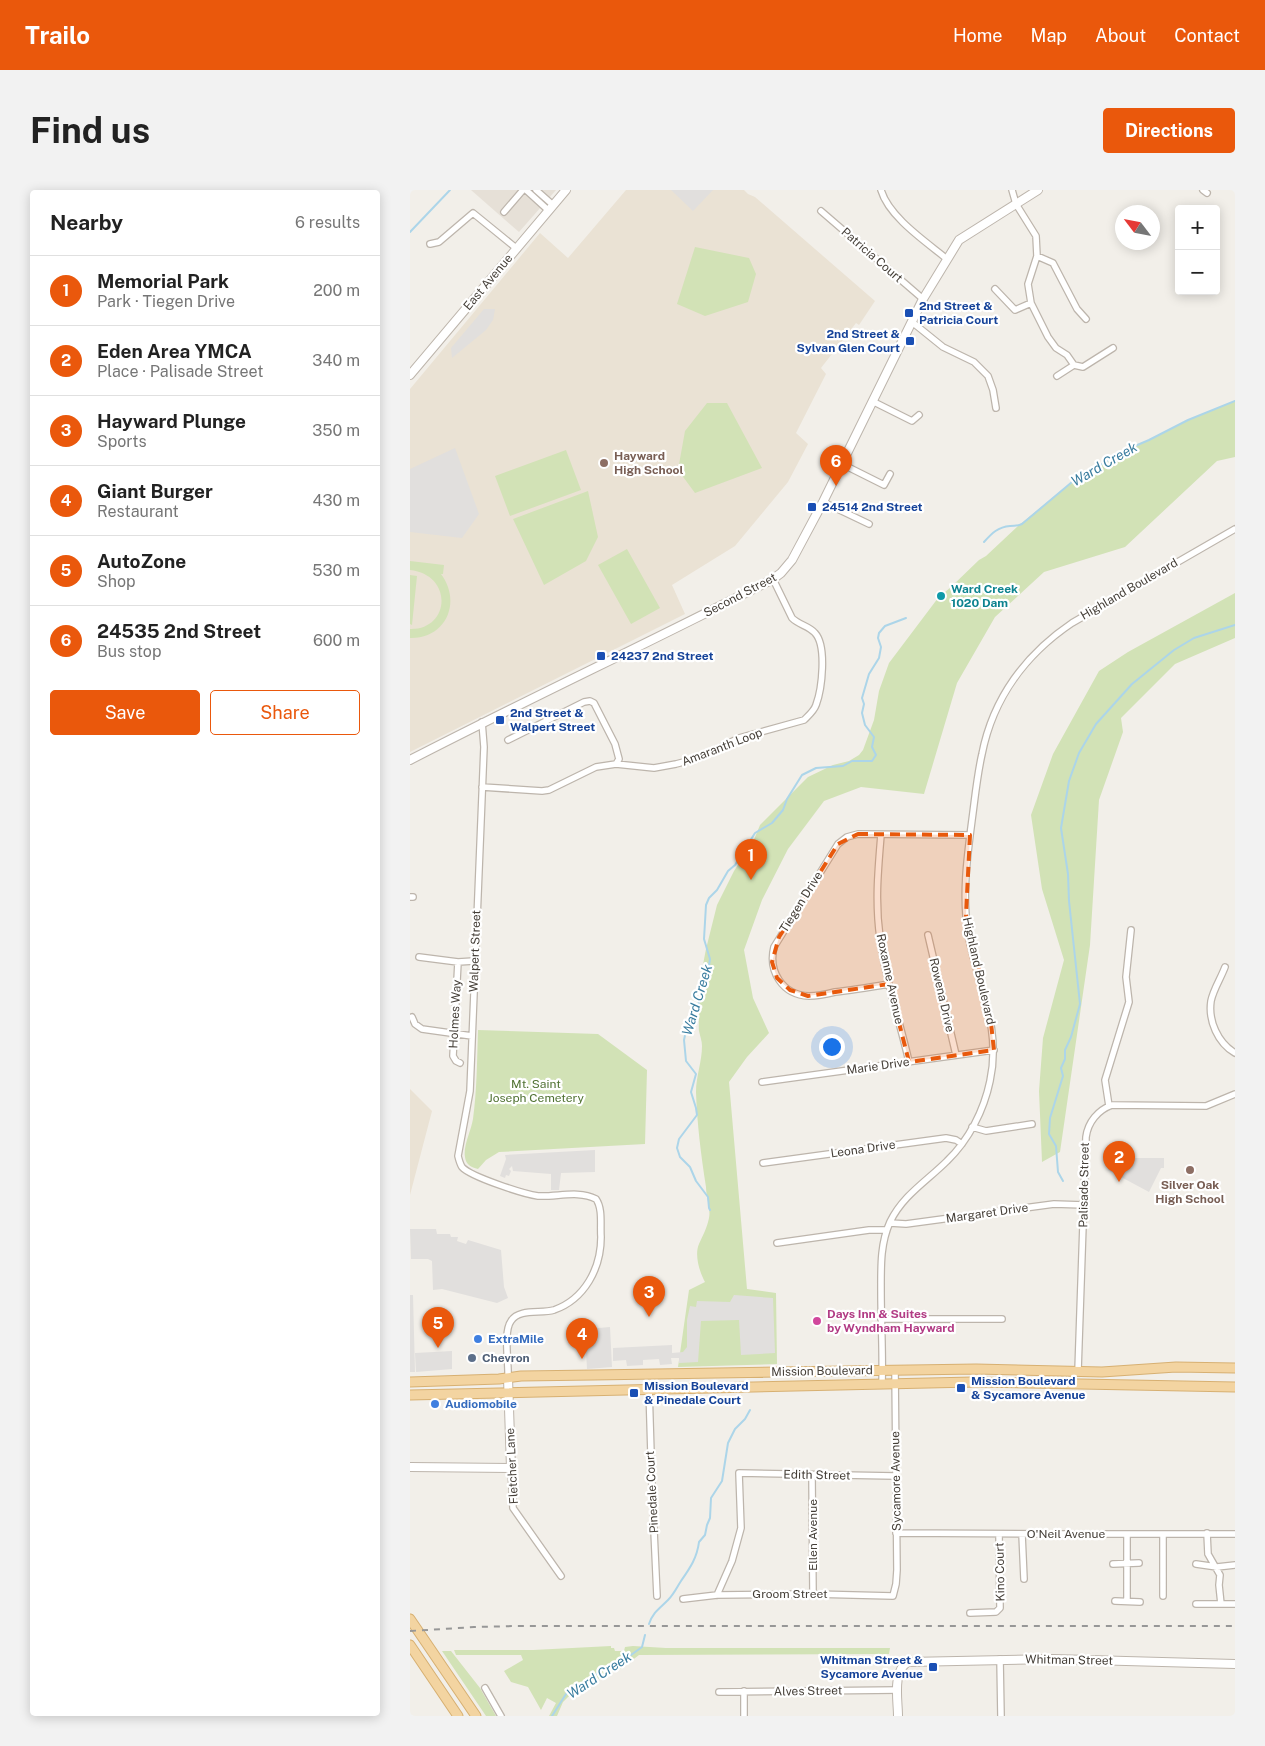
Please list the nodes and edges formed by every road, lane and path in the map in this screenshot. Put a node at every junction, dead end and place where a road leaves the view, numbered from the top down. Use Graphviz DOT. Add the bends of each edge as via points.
graph roads {
  1 [pos="524,190"];
  2 [pos="536,190"];
  3 [pos="566,190"];
  4 [pos="881,190"];
  5 [pos="1012,190"];
  6 [pos="1038,190"];
  7 [pos="1016,204"];
  8 [pos="551,208"];
  9 [pos="821,211"];
  10 [pos="504,212"];
  11 [pos="430,244"];
  12 [pos="516,248"];
  13 [pos="1037,256"];
  14 [pos="947,259"];
  15 [pos="995,289"];
  16 [pos="923,299"];
  17 [pos="1031,303"];
  18 [pos="1086,318"];
  19 [pos="912,322"];
  20 [pos="1113,348"];
  21 [pos="1074,365"];
  22 [pos="410,375"];
  23 [pos="1057,376"];
  24 [pos="872,401"];
  25 [pos="996,408"];
  26 [pos="919,415"];
  27 [pos="842,464"];
  28 [pos="890,474"];
  29 [pos="823,502"];
  30 [pos="869,524"];
  31 [pos="1235,529"];
  32 [pos="773,579"];
  33 [pos="482,722"];
  34 [pos="508,740"];
  35 [pos="410,760"];
  36 [pos="616,764"];
  37 [pos="482,787"];
  38 [pos="881,835"];
  39 [pos="970,835"];
  40 [pos="1131,930"];
  41 [pos="928,935"];
  42 [pos="420,957"];
  43 [pos="474,961"];
  44 [pos="458,962"];
  45 [pos="1224,967"];
  46 [pos="889,984"];
  47 [pos="412,1017"];
  48 [pos="454,1033"];
  49 [pos="472,1036"];
  50 [pos="994,1050"];
  51 [pos="1235,1053"];
  52 [pos="956,1055"];
  53 [pos="909,1062"];
  54 [pos="460,1063"];
  55 [pos="762,1082"];
  56 [pos="1235,1094"];
  57 [pos="1109,1106"];
  58 [pos="1032,1124"];
  59 [pos="972,1127"];
  60 [pos="962,1144"];
  61 [pos="763,1163"];
  62 [pos="470,1173"];
  63 [pos="1084,1204"];
  64 [pos="890,1223"];
  65 [pos="886,1230"];
  66 [pos="776,1243"];
  67 [pos="881,1319"];
  68 [pos="1002,1319"];
  69 [pos="1235,1368"];
  70 [pos="882,1370"];
  71 [pos="896,1370"];
  72 [pos="1078,1371"];
  73 [pos="508,1378"];
  74 [pos="410,1382"];
  75 [pos="882,1384"];
  76 [pos="895,1384"];
  77 [pos="1235,1387"];
  78 [pos="649,1388"];
  79 [pos="509,1392"];
  80 [pos="410,1395"];
  81 [pos="410,1467"];
  82 [pos="511,1468"];
  83 [pos="812,1476"];
  84 [pos="895,1476"];
  85 [pos="896,1532"];
  86 [pos="1207,1533"];
  87 [pos="999,1534"];
  88 [pos="1022,1534"];
  89 [pos="1128,1534"];
  90 [pos="1163,1534"];
  91 [pos="1235,1534"];
  92 [pos="1128,1563"];
  93 [pos="1139,1563"];
  94 [pos="1113,1564"];
  95 [pos="1196,1564"];
  96 [pos="1235,1565"];
  97 [pos="1216,1567"];
  98 [pos="562,1576"];
  99 [pos="1024,1579"];
  100 [pos="895,1593"];
  101 [pos="813,1594"];
  102 [pos="717,1595"];
  103 [pos="657,1596"];
  104 [pos="1163,1596"];
  105 [pos="683,1599"];
  106 [pos="1115,1601"];
  107 [pos="1127,1601"];
  108 [pos="1140,1602"];
  109 [pos="1196,1604"];
  110 [pos="1221,1604"];
  111 [pos="1235,1604"];
  112 [pos="970,1613"];
  113 [pos="410,1619"];
  114 [pos="410,1645"];
  115 [pos="1000,1659"];
  116 [pos="1235,1664"];
  117 [pos="485,1688"];
  118 [pos="898,1690"];
  119 [pos="719,1692"];
  120 [pos="744,1692"];
  121 [pos="458,1716"];
  122 [pos="476,1716"];
  123 [pos="502,1716"];
  124 [pos="744,1716"];
  125 [pos="898,1716"];
  126 [pos="1001,1716"];
  1 -- 8 [label="street"];
  1 -- 10 [label="street"];
  2 -- 8 [label="street"];
  3 -- 8 [label="street, East Avenue"];
  4 -- 14 [label="street" via="898,217"];
  5 -- 7 [label="street"];
  6 -- 7 [label="street, Second Street"];
  7 -- 13 [label="street" via="1036,236"];
  7 -- 14 [label="street, Second Street" via="959,240"];
  8 -- 12 [label="street, East Avenue"];
  9 -- 16 [label="street, Patricia Court"];
  11 -- 12 [label="street" via="439,242 473,213"];
  12 -- 22 [label="street, East Avenue"];
  13 -- 17 [label="street" via="1028,284"];
  13 -- 18 [label="street" via="1053,263 1077,309"];
  14 -- 16 [label="street, Second Street"];
  15 -- 17 [label="street" via="1015,310"];
  16 -- 19 [label="street, Second Street"];
  17 -- 21 [label="street" via="1048,337"];
  19 -- 24 [label="street, Second Street"];
  19 -- 25 [label="street" via="942,347 974,362 988,376"];
  20 -- 21 [label="street" via="1083,367"];
  21 -- 23 [label="street"];
  24 -- 26 [label="street" via="912,422"];
  24 -- 27 [label="street, Second Street"];
  27 -- 28 [label="street" via="884,485"];
  27 -- 29 [label="street, Second Street"];
  29 -- 30 [label="street"];
  29 -- 32 [label="street, Second Street" via="792,560"];
  31 -- 39 [label="street, Highland Boulevard" via="1072,623 1040,647 1022,667 1003,696 986,736"];
  32 -- 33 [label="street, Second Street"];
  32 -- 36 [label="street, Amaranth Loop" via="792,618 815,632 822,650 820,683 816,706 811,714 804,720 739,738 699,758 676,764 654,768"];
  33 -- 35 [label="street, Second Street"];
  33 -- 37 [label="street, Walpert Street"];
  34 -- 36 [label="street" via="590,701 615,744 619,759"];
  36 -- 37 [label="street, Amaranth Loop" via="596,767 549,790"];
  37 -- 43 [label="street, Walpert Street"];
  38 -- 39 [label="street, Tiegen Drive"];
  38 -- 46 [label="street, Roxanne Avenue" via="877,904"];
  38 -- 46 [label="street, Tiegen Drive" via="854,835 840,841 779,937 772,962 781,983 803,995"];
  39 -- 50 [label="street, Highland Boulevard" via="965,875 966,915 990,1014"];
  40 -- 57 [label="street" via="1126,977 1129,1002 1105,1080"];
  41 -- 52 [label="street, Rowena Drive"];
  42 -- 44 [label="street"];
  43 -- 44 [label="street"];
  43 -- 49 [label="street, Walpert Street"];
  44 -- 48 [label="street, Holmes Way"];
  45 -- 51 [label="street" via="1211,1001 1212,1020 1219,1038"];
  46 -- 53 [label="street, Roxanne Avenue"];
  47 -- 48 [label="street" via="422,1029"];
  48 -- 49 [label="street"];
  48 -- 54 [label="street, Holmes Way" via="453,1056"];
  49 -- 62 [label="street, Walpert Street" via="469,1097 458,1156 461,1166"];
  50 -- 52 [label="street, Marie Drive"];
  50 -- 59 [label="street, Highland Boulevard" via="988,1092"];
  52 -- 53 [label="street, Marie Drive"];
  53 -- 55 [label="street, Marie Drive"];
  56 -- 57 [label="street" via="1206,1106"];
  57 -- 63 [label="street, Palisade Street" via="1093,1118 1086,1131"];
  58 -- 59 [label="street" via="986,1131"];
  59 -- 60 [label="street, Highland Boulevard"];
  60 -- 61 [label="street, Leona Drive" via="946,1138"];
  60 -- 64 [label="street, Highland Boulevard" via="904,1199"];
  62 -- 73 [label="street, Fletcher Lane" via="525,1194 587,1195 596,1199 600,1208 600,1254 594,1274 582,1291 554,1310 520,1314 511,1320 507,1331"];
  63 -- 64 [label="street, Margaret Drive" via="1054,1204 906,1224"];
  63 -- 72 [label="street, Palisade Street"];
  64 -- 65 [label="street, Highland Boulevard"];
  65 -- 66 [label="street"];
  65 -- 67 [label="street, Highland Boulevard" via="881,1262"];
  67 -- 68 [label="street"];
  67 -- 70 [label="street, Highland Boulevard"];
  69 -- 72 [label="main road, Mission Boulevard" via="1176,1366"];
  70 -- 71 [label="main road, Mission Boulevard"];
  70 -- 73 [label="main road, Mission Boulevard"];
  70 -- 75 [label="street, Highland Boulevard"];
  71 -- 72 [label="main road, Mission Boulevard"];
  71 -- 76 [label="street, Sycamore Avenue"];
  73 -- 74 [label="main road, Mission Boulevard"];
  73 -- 79 [label="street, Fletcher Lane"];
  75 -- 76 [label="main road, Mission Boulevard"];
  75 -- 78 [label="main road, Mission Boulevard"];
  76 -- 77 [label="main road, Mission Boulevard" via="974,1382"];
  76 -- 84 [label="street, Sycamore Avenue"];
  78 -- 79 [label="main road, Mission Boulevard"];
  78 -- 103 [label="street, Pinedale Court"];
  79 -- 80 [label="main road, Mission Boulevard"];
  79 -- 82 [label="street, Fletcher Lane"];
  81 -- 82 [label="street"];
  82 -- 98 [label="street, Fletcher Lane" via="513,1508"];
  83 -- 84 [label="street, Edith Street"];
  83 -- 101 [label="street, Ellen Avenue"];
  83 -- 102 [label="street, Edith Street" via="739,1473 741,1528 732,1561"];
  84 -- 85 [label="street, Sycamore Avenue"];
  85 -- 87 [label="street, O'Neil Avenue"];
  85 -- 100 [label="street, Sycamore Avenue"];
  86 -- 90 [label="street, O'Neil Avenue"];
  86 -- 91 [label="street, O'Neil Avenue"];
  86 -- 97 [label="street" via="1208,1554"];
  87 -- 88 [label="street, O'Neil Avenue"];
  87 -- 112 [label="street, Kino Court" via="1000,1608 996,1612"];
  88 -- 89 [label="street, O'Neil Avenue"];
  88 -- 99 [label="street"];
  89 -- 90 [label="street, O'Neil Avenue"];
  89 -- 92 [label="street"];
  90 -- 104 [label="street"];
  92 -- 93 [label="street"];
  92 -- 94 [label="street"];
  92 -- 107 [label="street"];
  95 -- 97 [label="street"];
  96 -- 97 [label="street"];
  97 -- 110 [label="street" via="1220,1575"];
  100 -- 101 [label="street, Groom Street" via="893,1596"];
  101 -- 102 [label="street, Groom Street"];
  102 -- 105 [label="street, Groom Street"];
  106 -- 107 [label="street"];
  107 -- 108 [label="street"];
  109 -- 110 [label="street"];
  110 -- 111 [label="street"];
  113 -- 122 [label="main road"];
  114 -- 121 [label="main road"];
  115 -- 116 [label="street, Whitman Street"];
  115 -- 118 [label="street, Whitman Street" via="903,1664 898,1676"];
  115 -- 126 [label="street"];
  117 -- 123 [label="street"];
  118 -- 120 [label="street, Alves Street"];
  118 -- 125 [label="street"];
  119 -- 120 [label="street, Alves Street"];
  120 -- 124 [label="street"];
}
